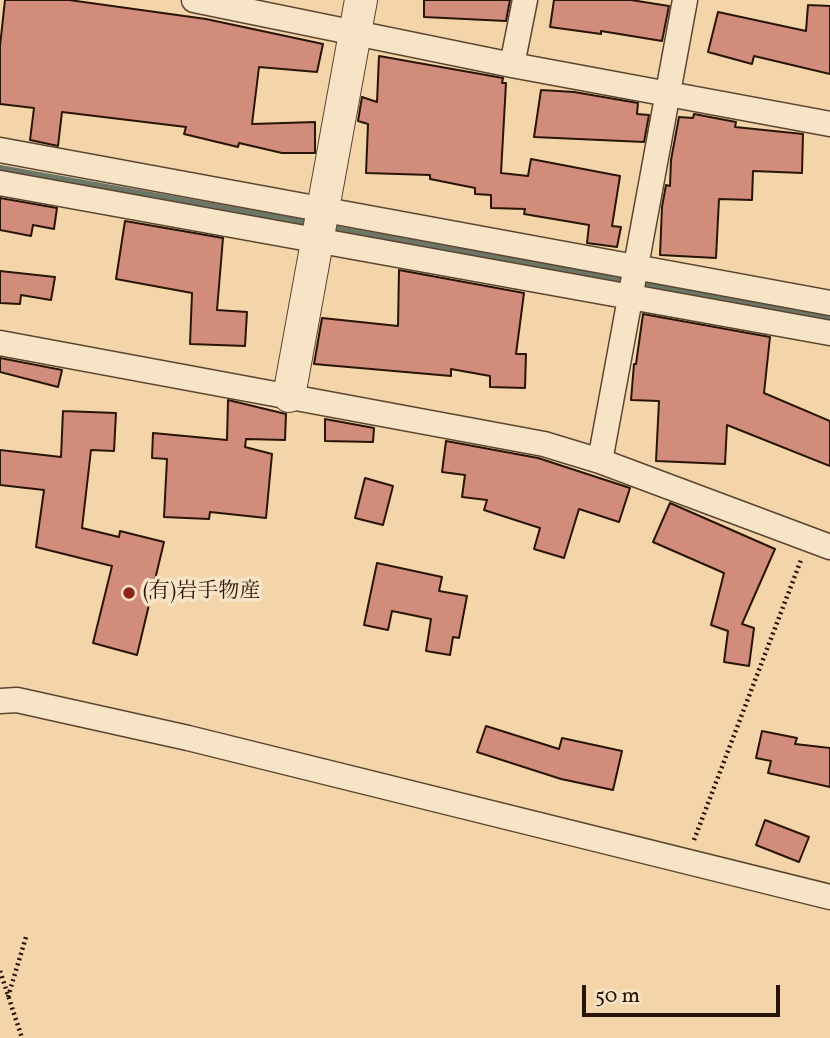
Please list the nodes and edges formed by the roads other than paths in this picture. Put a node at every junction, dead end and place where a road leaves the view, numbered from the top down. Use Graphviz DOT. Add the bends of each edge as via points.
graph roads {
  1 [pos="196,0"];
  2 [pos="361,0"];
  3 [pos="525,0"];
  4 [pos="685,0"];
  5 [pos="355,34"];
  6 [pos="512,65"];
  7 [pos="668,93"];
  8 [pos="830,124"];
  9 [pos="0,149"];
  10 [pos="0,183"];
  11 [pos="323,209"];
  12 [pos="317,240"];
  13 [pos="637,269"];
  14 [pos="632,298"];
  15 [pos="830,303"];
  16 [pos="830,333"];
  17 [pos="0,343"];
  18 [pos="289,396"];
  19 [pos="600,461"];
  20 [pos="819,544"];
  21 [pos="0,701"];
  22 [pos="830,897"];
  1 -- 5 [label="street"];
  2 -- 5 [label="street"];
  3 -- 6 [label="street"];
  4 -- 7 [label="street"];
  5 -- 6 [label="street"];
  5 -- 11 [label="street"];
  6 -- 7 [label="street"];
  7 -- 8 [label="street"];
  7 -- 13 [label="street"];
  9 -- 11 [label="street"];
  10 -- 12 [label="street"];
  11 -- 12 [label="street"];
  11 -- 13 [label="street"];
  12 -- 14 [label="street"];
  12 -- 18 [label="street"];
  13 -- 14 [label="street"];
  13 -- 15 [label="street"];
  14 -- 16 [label="street"];
  14 -- 19 [label="street"];
  17 -- 18 [label="street"];
  18 -- 19 [label="street" via="544,444"];
  19 -- 20 [label="street"];
  21 -- 22 [label="street" via="17,700 188,738"];
}
